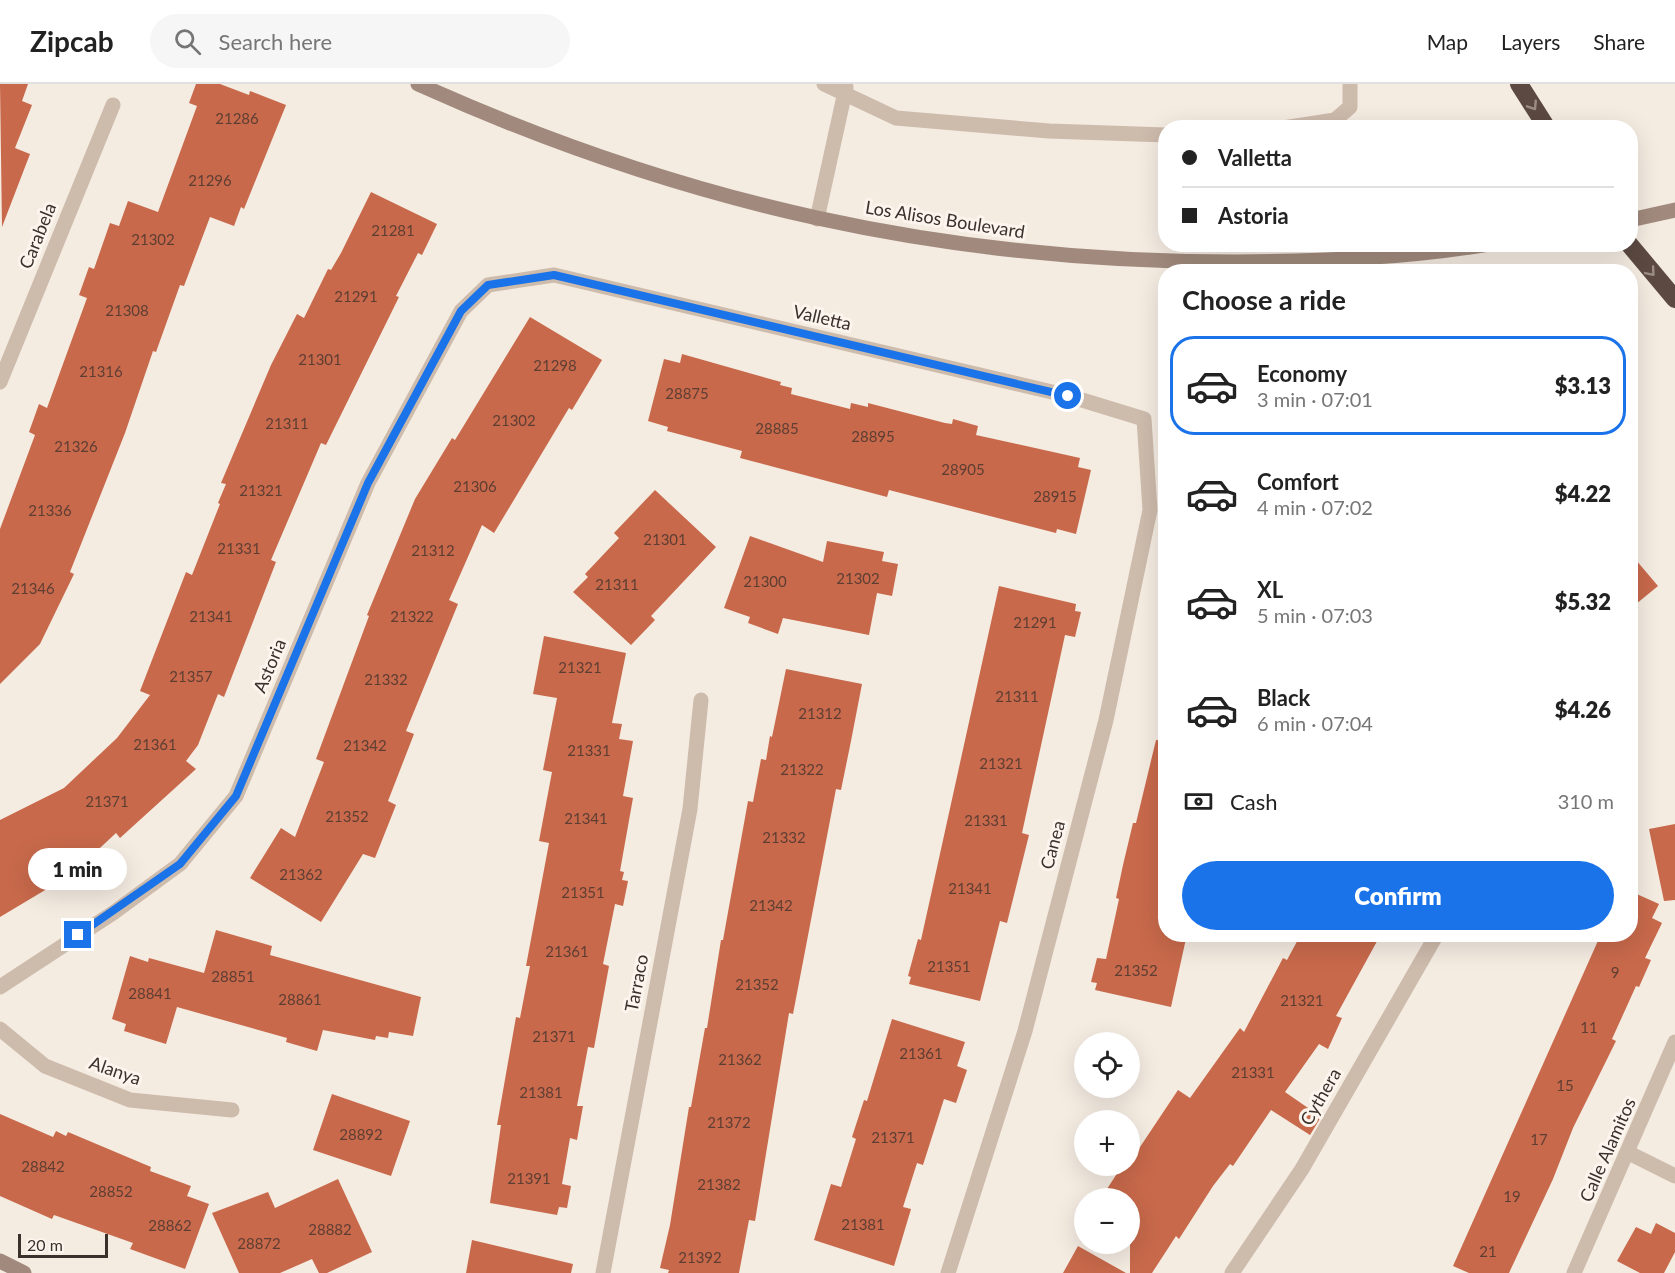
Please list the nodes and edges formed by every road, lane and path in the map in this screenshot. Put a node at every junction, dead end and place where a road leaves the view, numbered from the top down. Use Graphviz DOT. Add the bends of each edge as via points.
graph roads {
  1 [pos="418,84"];
  2 [pos="825,84"];
  3 [pos="1350,84"];
  4 [pos="1519,84"];
  5 [pos="845,89"];
  6 [pos="113,105"];
  7 [pos="1335,120"];
  8 [pos="1541,120"];
  9 [pos="1158,135"];
  10 [pos="1675,210"];
  11 [pos="1638,218"];
  12 [pos="817,219"];
  13 [pos="1407,252"];
  14 [pos="1636,252"];
  15 [pos="488,285"];
  16 [pos="1675,300"];
  17 [pos="0,382"];
  18 [pos="1144,419"];
  19 [pos="701,700"];
  20 [pos="1432,942"];
  21 [pos="0,987"];
  22 [pos="0,1029"];
  23 [pos="1675,1042"];
  24 [pos="232,1110"];
  25 [pos="1629,1153"];
  26 [pos="1675,1176"];
  27 [pos="0,1261"];
  28 [pos="24,1273"];
  29 [pos="603,1273"];
  30 [pos="948,1273"];
  31 [pos="1232,1273"];
  32 [pos="1574,1273"];
  1 -- 12 [label="main road, Los Alisos Boulevard" via="615,164"];
  2 -- 5 [label="street"];
  3 -- 7 [label="street" via="1350,107"];
  4 -- 8 [label="highway, one-way"];
  5 -- 9 [label="street" via="896,118 1049,131"];
  5 -- 12 [label="street"];
  6 -- 17 [label="street, Carabela"];
  10 -- 11 [label="main road"];
  12 -- 13 [label="main road, Los Alisos Boulevard" via="1014,252 1127,260 1334,259"];
  14 -- 16 [label="highway, one-way"];
  15 -- 18 [label="street, Valletta" via="554,275 1068,396"];
  15 -- 21 [label="street, Astoria" via="461,311 368,483 236,796 180,864"];
  18 -- 30 [label="street, Canea" via="1150,510 1106,720 1025,1031"];
  19 -- 29 [label="street, Tarraco" via="690,809"];
  20 -- 31 [label="street, Cythera" via="1302,1169"];
  22 -- 24 [label="street, Alanya" via="45,1066 130,1100"];
  23 -- 25 [label="street, Calle Alamitos"];
  25 -- 26 [label="street"];
  25 -- 32 [label="street, Calle Alamitos"];
  27 -- 28 [label="main road"];
}
